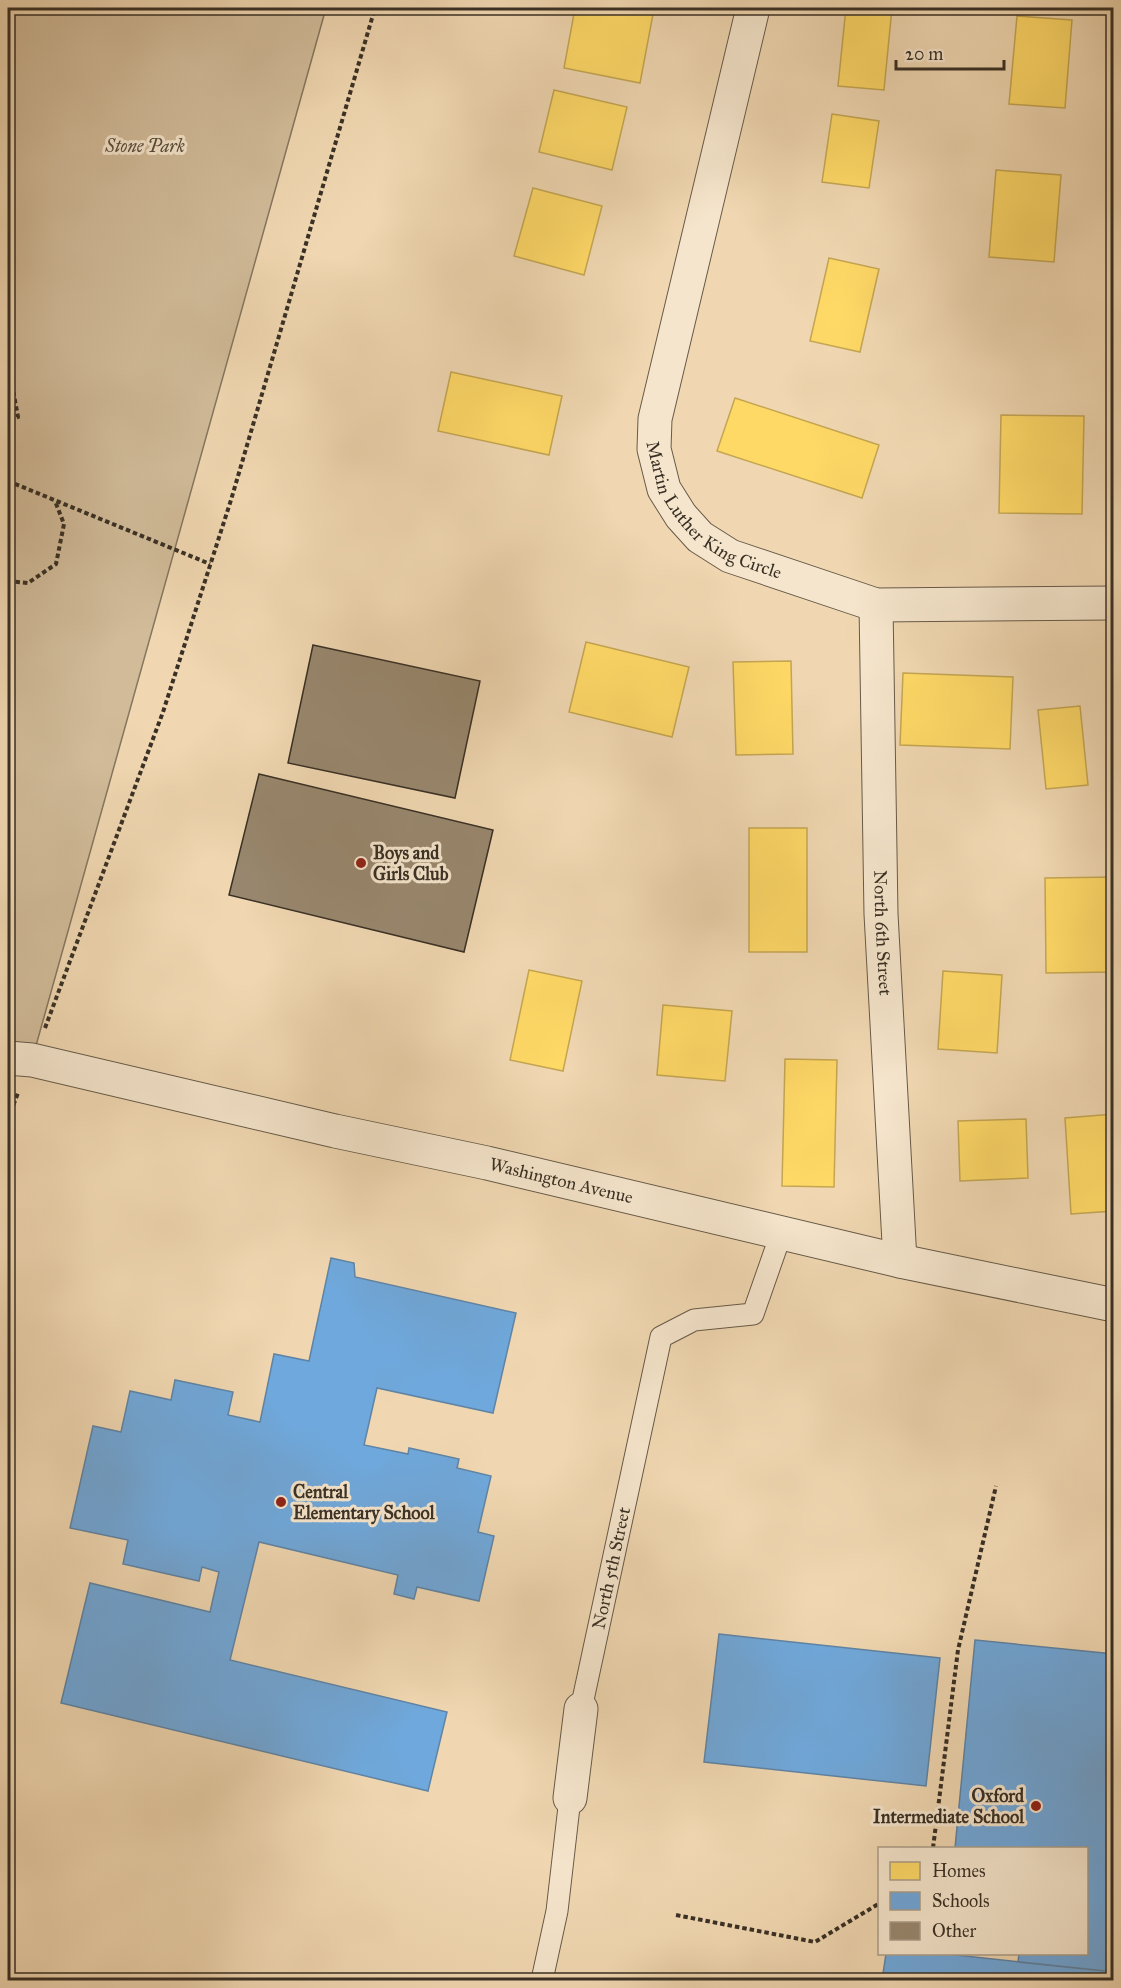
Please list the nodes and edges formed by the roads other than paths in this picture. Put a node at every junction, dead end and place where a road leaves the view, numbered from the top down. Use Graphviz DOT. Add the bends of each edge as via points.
graph roads {
  1 [pos="753,8"];
  2 [pos="1113,603"];
  3 [pos="876,605"];
  4 [pos="20,1059"];
  5 [pos="781,1234"];
  6 [pos="900,1261"];
  7 [pos="1113,1305"];
  8 [pos="581,1709"];
  9 [pos="570,1798"];
  10 [pos="542,1980"];
  1 -- 3 [label="street, Martin Luther King Circle" via="655,419 654,449 664,489 700,537 730,556"];
  2 -- 3 [label="street, Martin Luther King Circle"];
  3 -- 6 [label="street, North 6th Street" via="881,914"];
  4 -- 5 [label="street, Washington Avenue" via="487,1163"];
  5 -- 6 [label="street, Washington Avenue"];
  5 -- 8 [label="lane, North 5th Street" via="753,1314 694,1320 661,1337"];
  6 -- 7 [label="street, Washington Avenue"];
  8 -- 9 [label="street, North 5th Street"];
  9 -- 10 [label="lane, North 5th Street" via="557,1911"];
}
